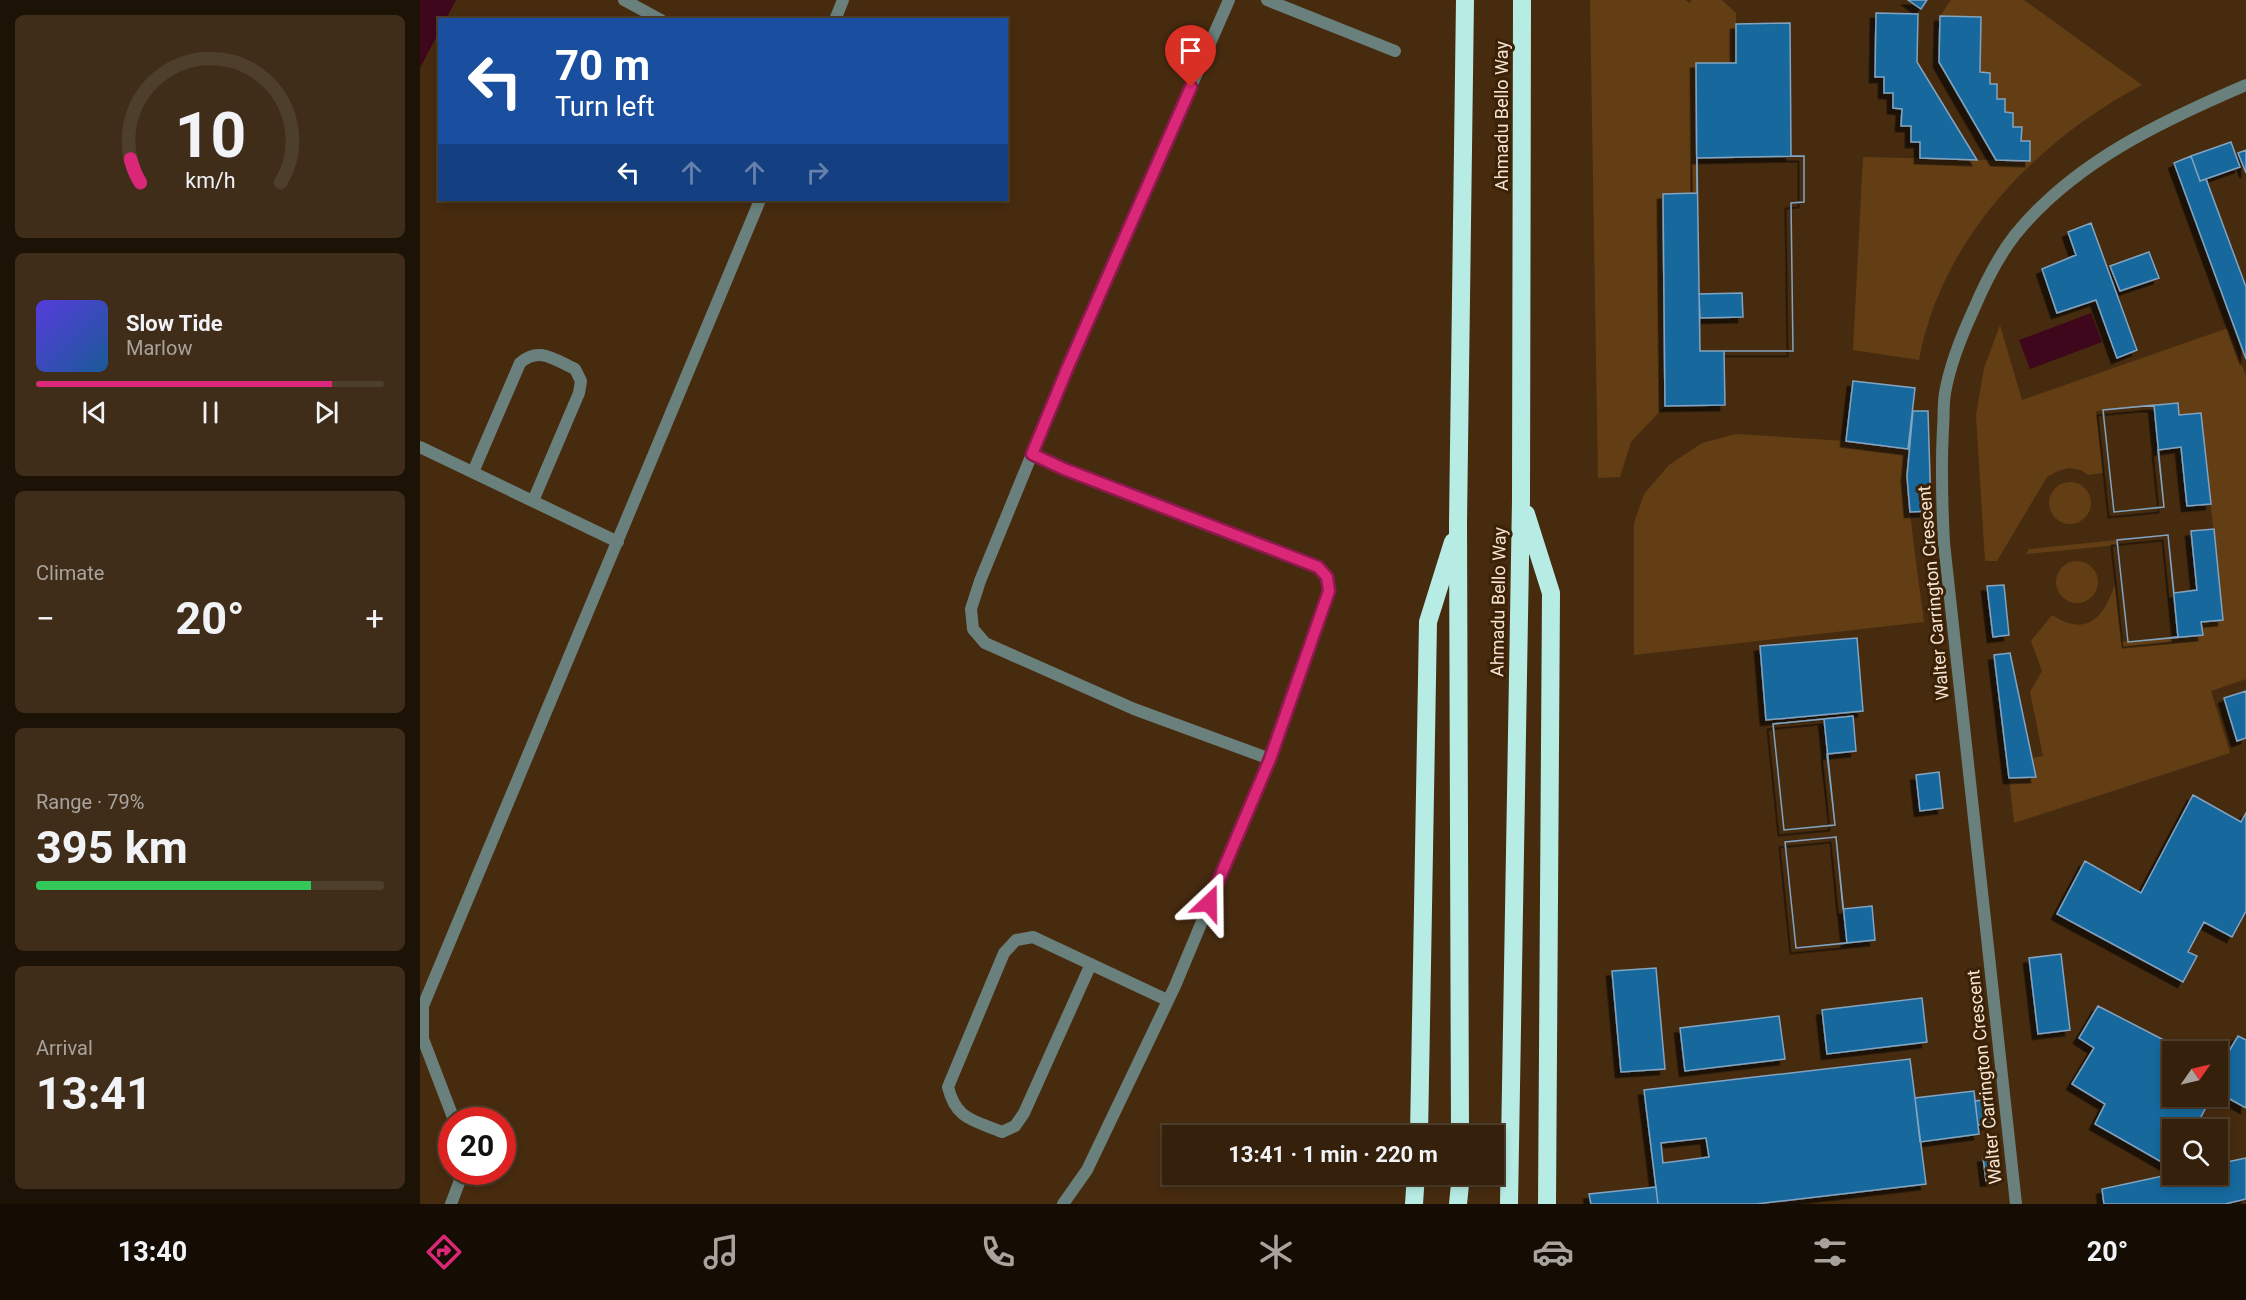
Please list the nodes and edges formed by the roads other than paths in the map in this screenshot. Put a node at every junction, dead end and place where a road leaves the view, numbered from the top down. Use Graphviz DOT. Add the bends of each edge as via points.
graph roads {
  1 [pos="624,0"];
  2 [pos="843,0"];
  3 [pos="1229,0"];
  4 [pos="1267,0"];
  5 [pos="1465,0"];
  6 [pos="1522,0"];
  7 [pos="657,18"];
  8 [pos="836,18"];
  9 [pos="1395,51"];
  10 [pos="2246,85"];
  11 [pos="760,201"];
  12 [pos="420,447"];
  13 [pos="1032,454"];
  14 [pos="473,472"];
  15 [pos="1521,500"];
  16 [pos="533,501"];
  17 [pos="1458,523"];
  18 [pos="618,542"];
  19 [pos="1270,759"];
  20 [pos="1091,964"];
  21 [pos="1167,1000"];
  22 [pos="449,1107"];
  23 [pos="1419,1125"];
  24 [pos="1460,1125"];
  25 [pos="459,1185"];
  26 [pos="1415,1185"];
  27 [pos="1460,1185"];
  28 [pos="452,1204"];
  29 [pos="1063,1204"];
  30 [pos="1414,1204"];
  31 [pos="1458,1204"];
  32 [pos="1509,1204"];
  33 [pos="1547,1204"];
  34 [pos="2016,1204"];
  1 -- 7 [label="street"];
  2 -- 8 [label="street"];
  3 -- 13 [label="street"];
  4 -- 9 [label="street"];
  5 -- 17 [label="highway, Ahmadu Bello Way"];
  6 -- 15 [label="highway, Ahmadu Bello Way"];
  10 -- 34 [label="street, Walter Carrington Crescent" via="2132,140 2089,166 2050,198 2014,236 1987,279 1955,351 1945,393 1941,473 1944,543"];
  11 -- 18 [label="street"];
  12 -- 14 [label="street"];
  13 -- 19 [label="street" via="970,609 973,628 985,643 1113,700"];
  13 -- 19 [label="street" via="1318,567 1327,577 1329,591"];
  14 -- 16 [label="street"];
  14 -- 16 [label="street" via="520,363 540,353 575,369 581,381 579,393"];
  15 -- 32 [label="highway, Ahmadu Bello Way"];
  15 -- 33 [label="highway" via="1551,593"];
  16 -- 18 [label="street"];
  17 -- 23 [label="highway" via="1428,622"];
  17 -- 24 [label="highway, Ahmadu Bello Way"];
  18 -- 22 [label="street" via="423,1006 423,1039"];
  19 -- 21 [label="street"];
  20 -- 20 [label="street" via="1034,937 1016,940 1004,953 948,1087 952,1104 964,1116 1002,1132 1015,1126"];
  20 -- 21 [label="street"];
  21 -- 29 [label="street" via="1087,1170"];
  25 -- 28 [label="street"];
  26 -- 30 [label="highway"];
  27 -- 31 [label="highway"];
}
